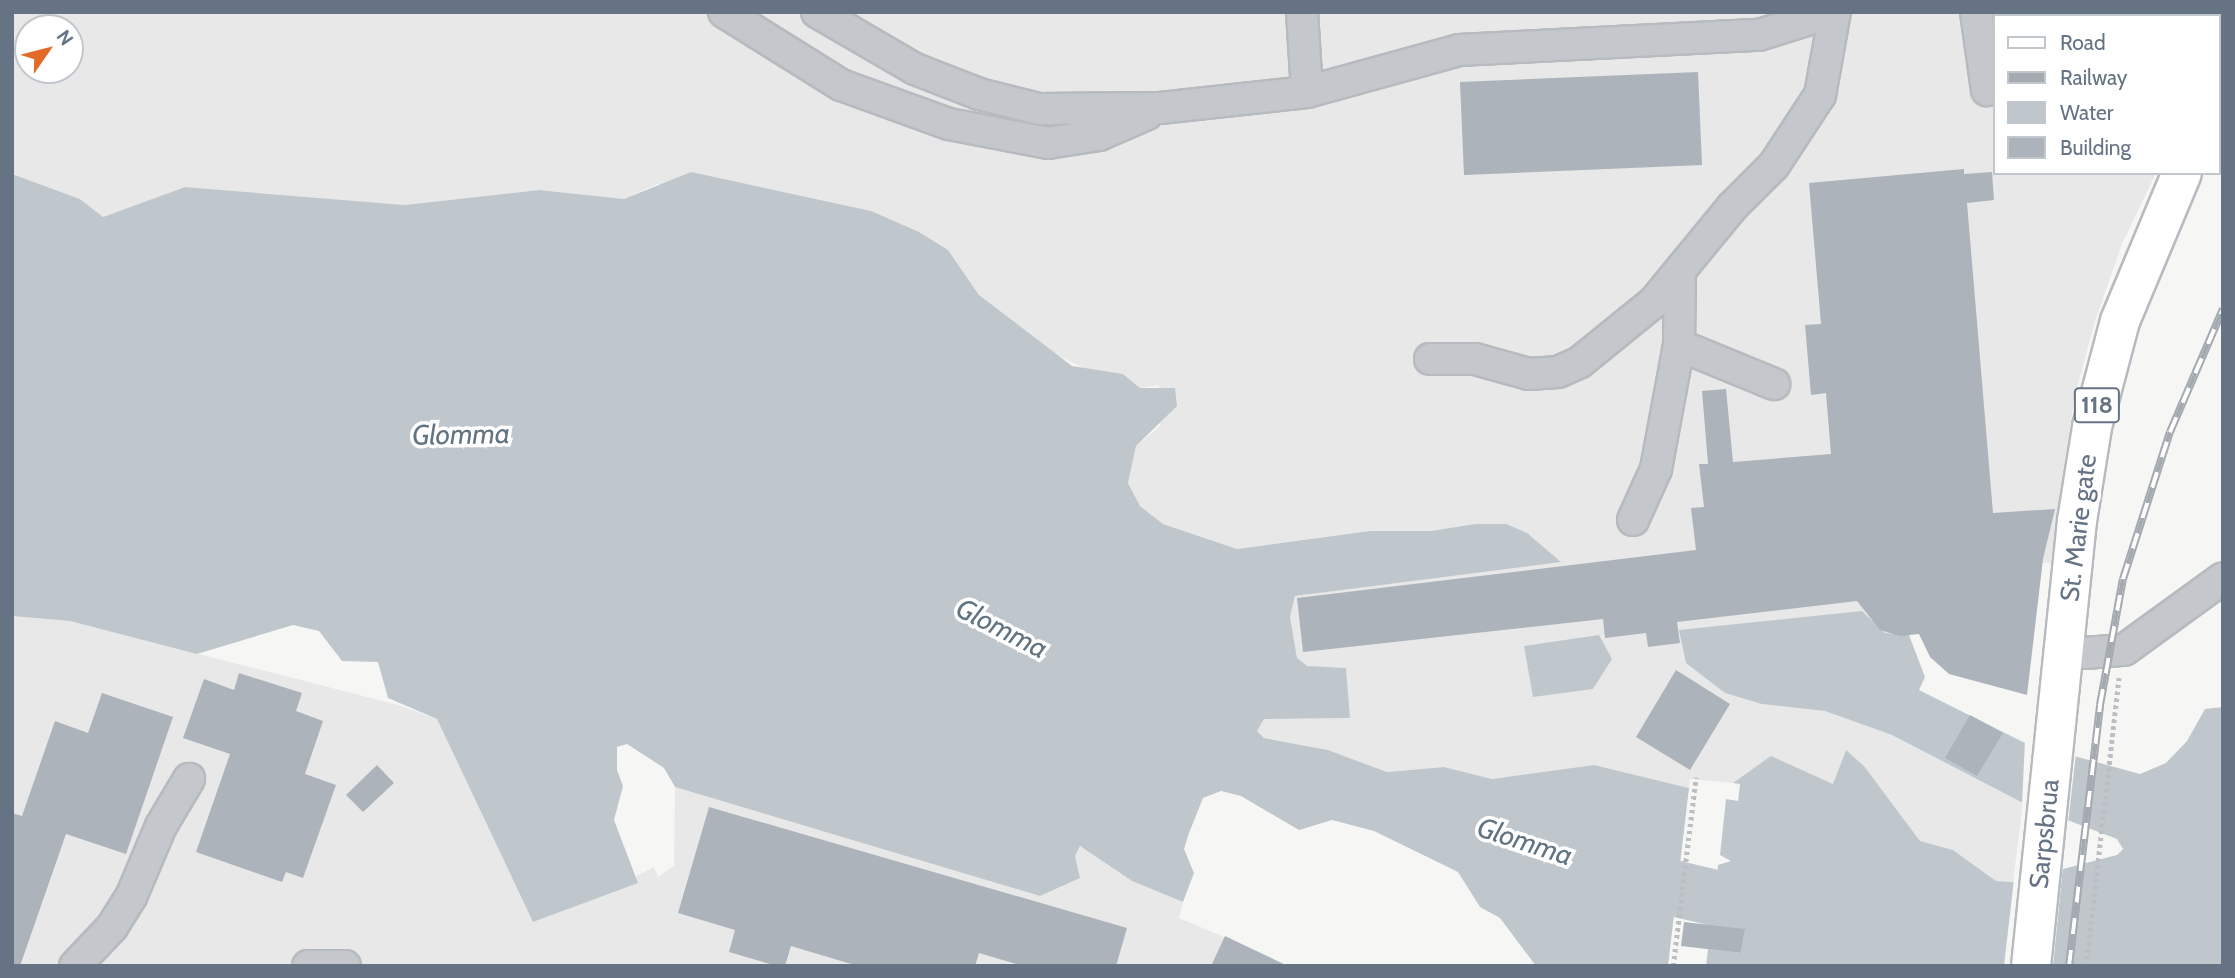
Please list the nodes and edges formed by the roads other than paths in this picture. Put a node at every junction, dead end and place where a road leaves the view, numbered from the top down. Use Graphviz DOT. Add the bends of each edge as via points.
graph roads {
  1 [pos="724,12"];
  2 [pos="817,12"];
  3 [pos="1302,12"];
  4 [pos="1833,12"];
  5 [pos="1976,12"];
  6 [pos="1987,89"];
  7 [pos="1307,92"];
  8 [pos="1160,108"];
  9 [pos="2181,175"];
  10 [pos="1679,277"];
  11 [pos="1679,345"];
  12 [pos="1430,359"];
  13 [pos="1774,384"];
  14 [pos="1633,520"];
  15 [pos="2223,578"];
  16 [pos="2065,647"];
  17 [pos="2060,703"];
  18 [pos="189,779"];
  19 [pos="75,966"];
  20 [pos="308,966"];
  21 [pos="345,966"];
  22 [pos="2031,966"];
  1 -- 8 [label="street" via="841,85 949,124 1048,144 1099,135"];
  2 -- 8 [label="street" via="915,69 979,94 1039,109"];
  3 -- 7 [label="street"];
  4 -- 7 [label="street" via="1759,35 1459,50"];
  4 -- 10 [label="street" via="1820,95 1774,165 1732,207"];
  5 -- 6 [label="street"];
  7 -- 8 [label="street"];
  9 -- 16 [label="main road, St. Marie gate / 118" via="2146,253 2104,372 2072,563"];
  10 -- 11 [label="street"];
  10 -- 12 [label="street" via="1580,362 1558,372 1529,374 1475,359"];
  11 -- 13 [label="street"];
  11 -- 14 [label="street" via="1656,469"];
  15 -- 16 [label="street" via="2123,650 2085,653"];
  16 -- 17 [label="main road, St. Marie gate / 118"];
  17 -- 22 [label="main road, Sarpsbrua / 118"];
  18 -- 19 [label="street" via="161,826 131,897 112,927"];
  20 -- 21 [label="street"];
}
